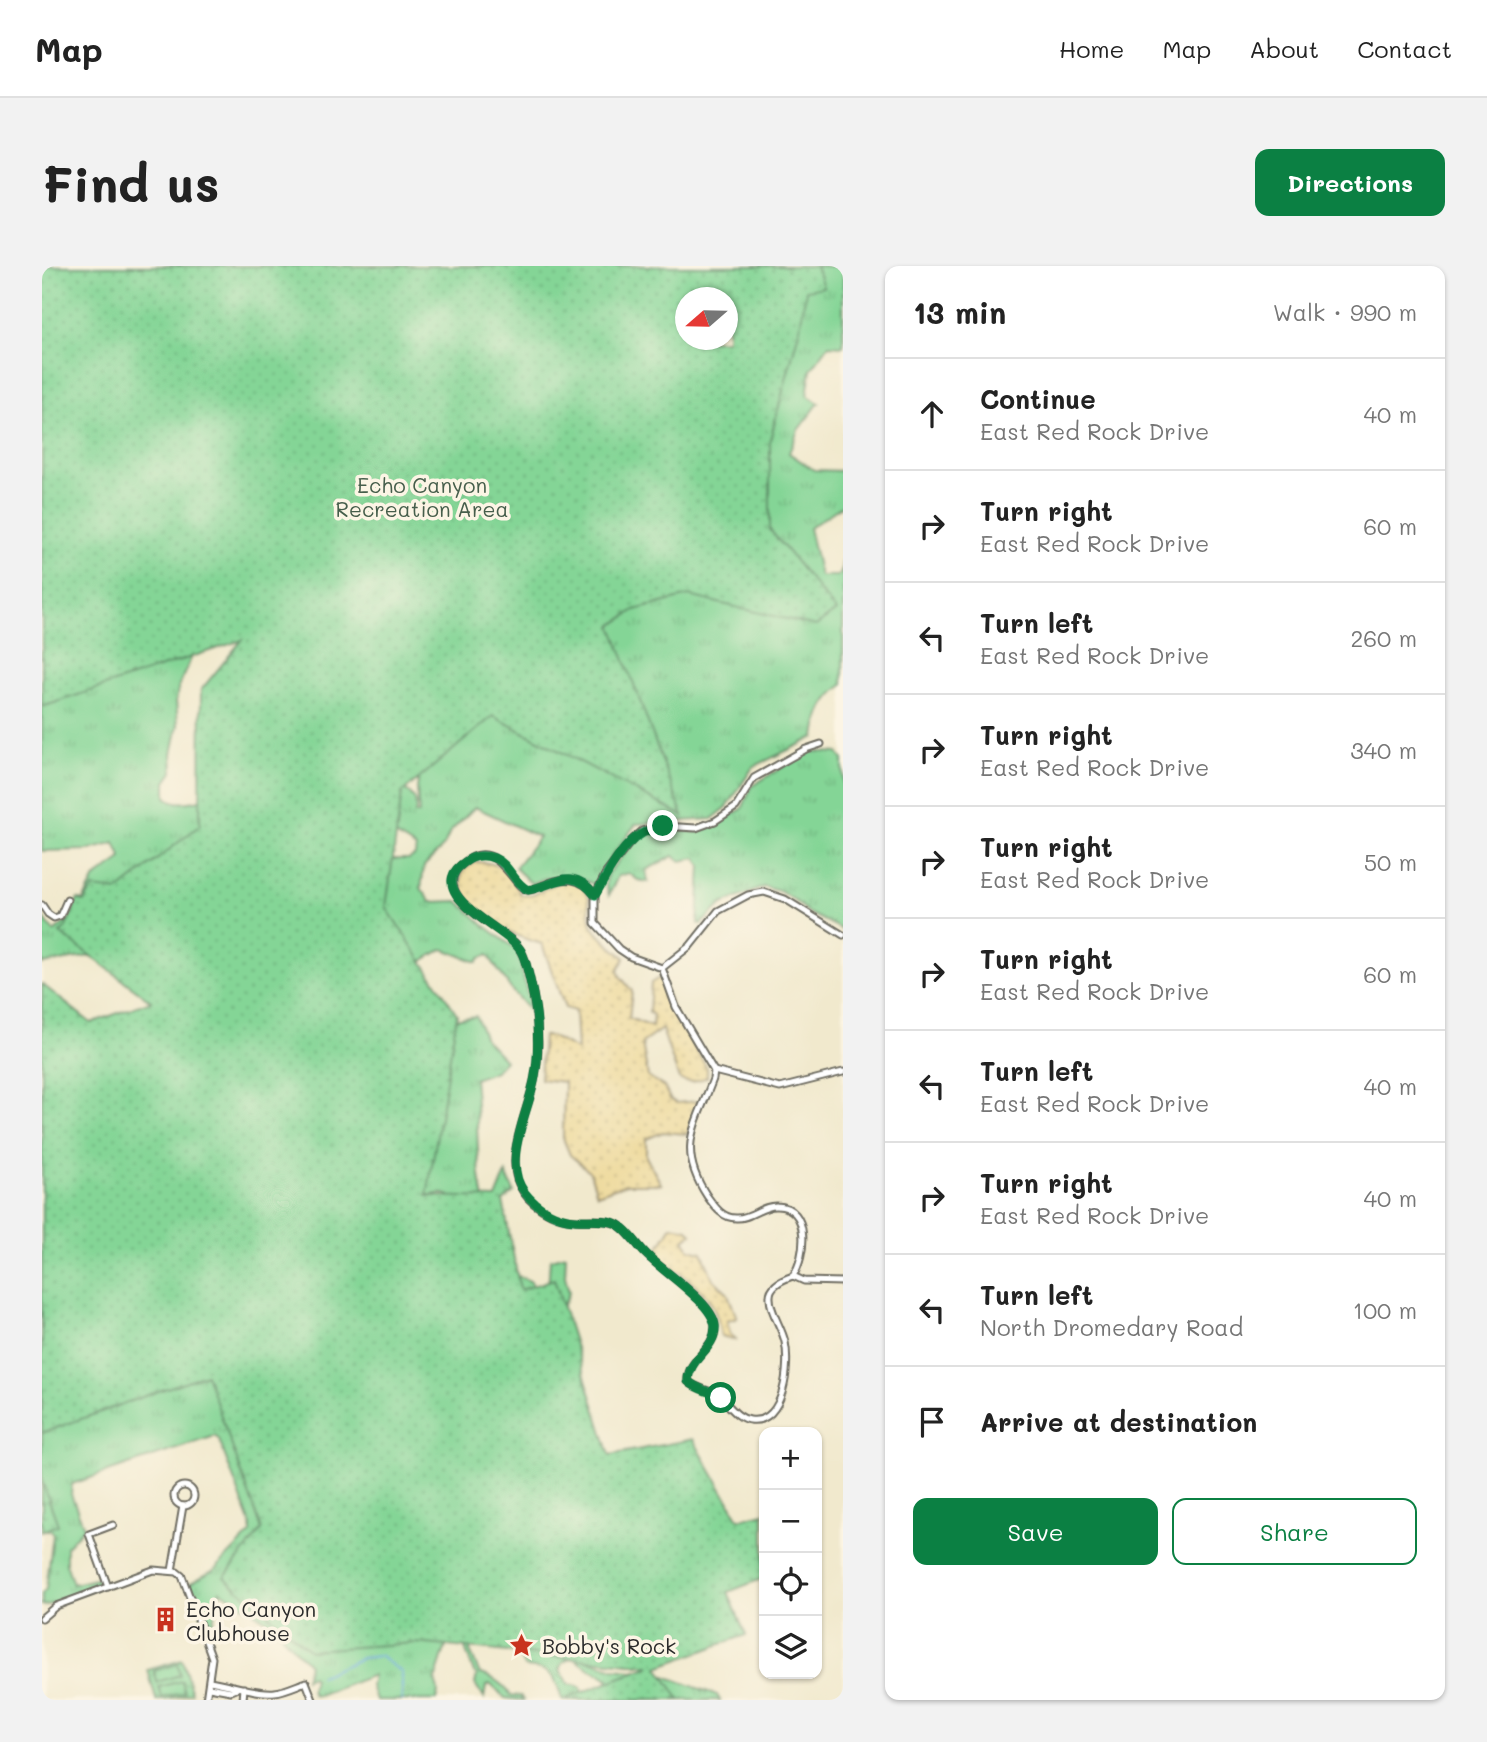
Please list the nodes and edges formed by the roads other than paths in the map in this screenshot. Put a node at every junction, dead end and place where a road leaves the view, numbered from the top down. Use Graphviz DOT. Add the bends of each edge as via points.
graph roads {
  1 [pos="821,744"];
  2 [pos="595,895"];
  3 [pos="67,900"];
  4 [pos="42,905"];
  5 [pos="843,935"];
  6 [pos="662,968"];
  7 [pos="714,1071"];
  8 [pos="843,1072"];
  9 [pos="793,1276"];
  10 [pos="843,1282"];
  11 [pos="183,1506"];
  12 [pos="113,1525"];
  13 [pos="172,1572"];
  14 [pos="108,1587"];
  15 [pos="43,1615"];
  16 [pos="209,1684"];
  17 [pos="241,1688"];
  18 [pos="206,1700"];
  19 [pos="243,1700"];
  20 [pos="313,1700"];
  1 -- 2 [label="street" via="754,778 736,807 715,821 696,828 663,826 642,831 606,873"];
  2 -- 6 [label="street" via="595,923 607,937 631,957"];
  2 -- 9 [label="street" via="585,884 564,878 528,890 491,857 469,859 454,875 462,903 513,941 525,958 537,1022 537,1060 516,1157 519,1185 540,1208 560,1218 620,1225 691,1292 715,1325 713,1340 693,1363 688,1381 713,1392 740,1417 758,1420 772,1410 786,1384 785,1342 769,1299 774,1287"];
  3 -- 4 [label="street" via="60,916 54,918"];
  5 -- 6 [label="street" via="785,899 756,894 718,911 690,946"];
  6 -- 7 [label="street" via="676,1007"];
  7 -- 8 [label="street" via="780,1088"];
  7 -- 9 [label="street" via="690,1140 698,1182 716,1210 734,1219 774,1205 791,1210 803,1233"];
  9 -- 10 [label="street" via="803,1281"];
  11 -- 13 [label="street"];
  12 -- 14 [label="street" via="89,1534"];
  13 -- 14 [label="street" via="153,1570"];
  13 -- 16 [label="street" via="182,1576 212,1658"];
  14 -- 15 [label="street"];
  16 -- 17 [label="street"];
  16 -- 18 [label="street"];
  17 -- 19 [label="street"];
  17 -- 20 [label="street" via="276,1692 306,1682"];
}
